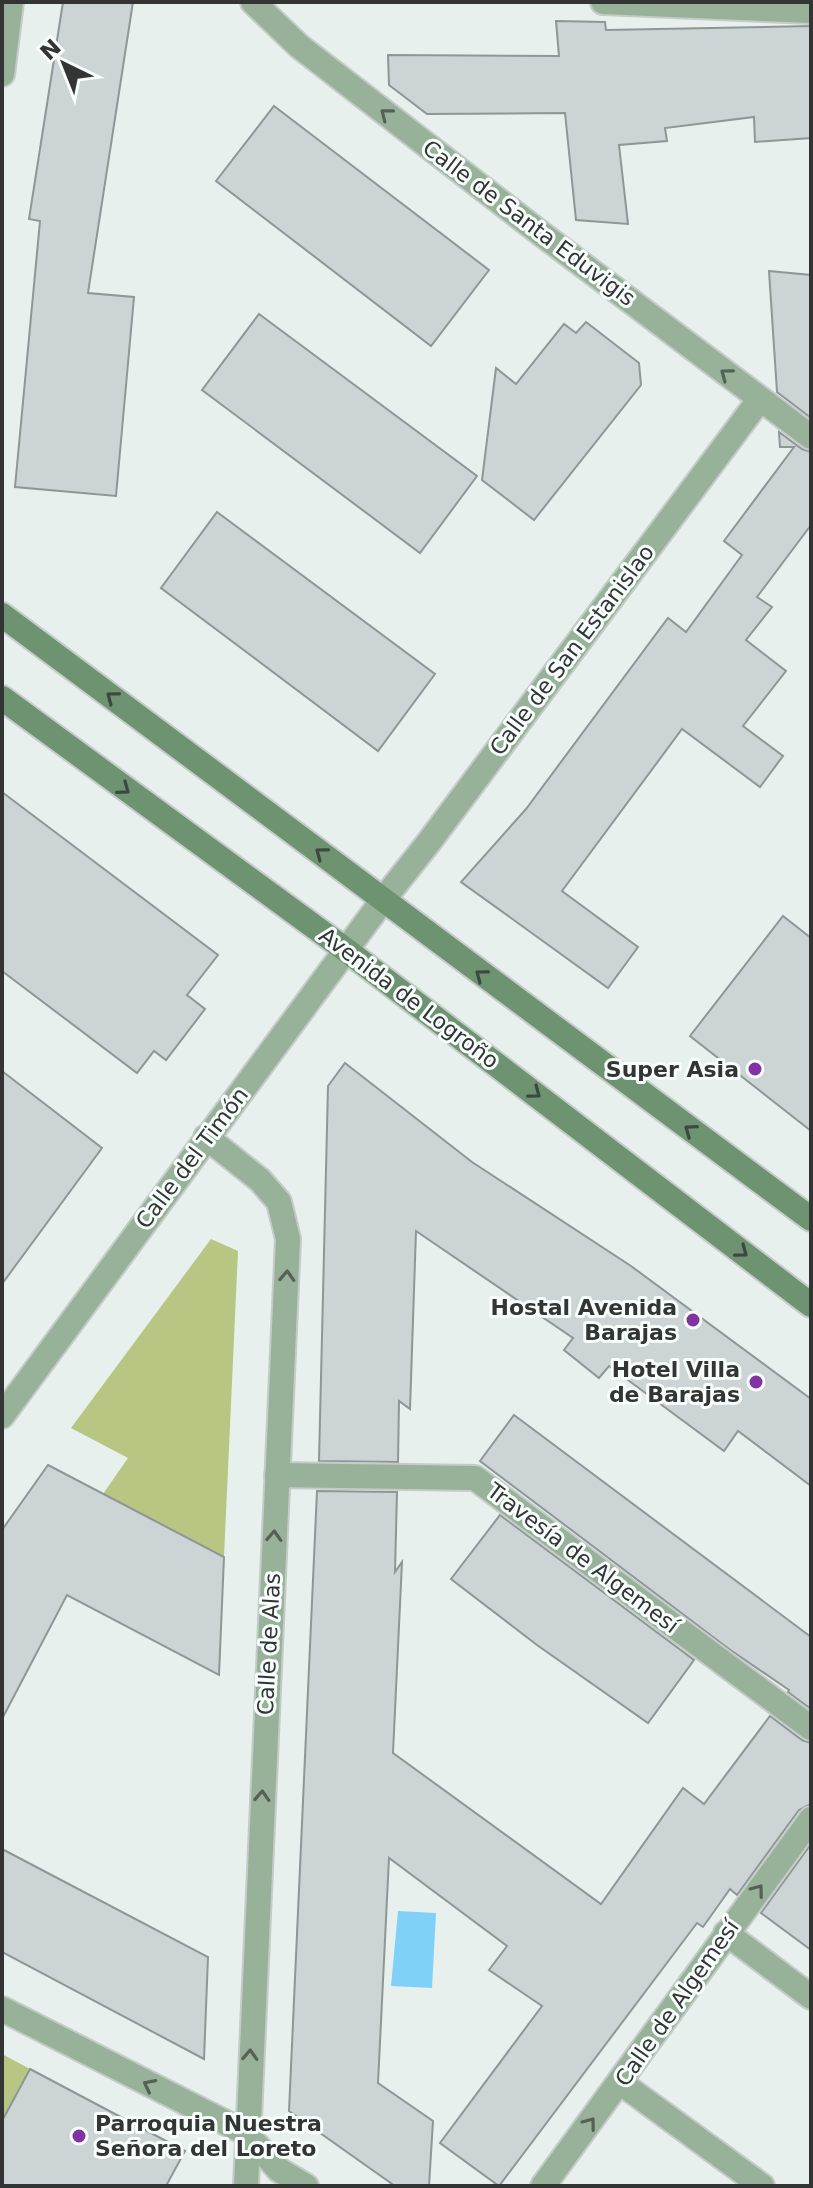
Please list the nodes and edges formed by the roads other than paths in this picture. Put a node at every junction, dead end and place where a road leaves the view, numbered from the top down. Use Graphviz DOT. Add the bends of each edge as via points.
graph roads {
  1 [pos="253,2"];
  2 [pos="603,2"];
  3 [pos="811,11"];
  4 [pos="8,15"];
  5 [pos="2,74"];
  6 [pos="760,399"];
  7 [pos="811,437"];
  8 [pos="2,615"];
  9 [pos="2,698"];
  10 [pos="383,900"];
  11 [pos="346,950"];
  12 [pos="206,1137"];
  13 [pos="811,1219"];
  14 [pos="811,1305"];
  15 [pos="2,1416"];
  16 [pos="277,1475"];
  17 [pos="811,1728"];
  18 [pos="811,1819"];
  19 [pos="726,1933"];
  20 [pos="811,1997"];
  21 [pos="2,2009"];
  22 [pos="621,2083"];
  23 [pos="246,2133"];
  24 [pos="246,2186"];
  25 [pos="306,2186"];
  26 [pos="543,2186"];
  27 [pos="762,2186"];
  6 -- 1 [label="street, Calle de Santa Eduvigis, one-way" via="299,46"];
  2 -- 3 [label="street"];
  4 -- 5 [label="street"];
  6 -- 7 [label="street, Calle de Santa Eduvigis"];
  6 -- 10 [label="street, Calle de San Estanislao"];
  10 -- 8 [label="main road, one-way"];
  9 -- 11 [label="main road, Avenida de Logroño, one-way"];
  10 -- 11 [label="street, Calle del Timón"];
  13 -- 10 [label="main road, one-way"];
  11 -- 12 [label="street, Calle del Timón"];
  11 -- 14 [label="main road, Avenida de Logroño, one-way"];
  12 -- 15 [label="street, Calle del Timón"];
  16 -- 12 [label="street, Calle de Alas, one-way" via="288,1239 279,1202"];
  16 -- 17 [label="street, Travesía de Algemesí" via="475,1478"];
  23 -- 16 [label="street, Calle de Alas, one-way"];
  19 -- 18 [label="street, Calle de Algemesí, one-way"];
  19 -- 20 [label="street"];
  19 -- 22 [label="street, Calle de Algemesí"];
  23 -- 21 [label="street, one-way"];
  26 -- 22 [label="street, Calle de Algemesí, one-way"];
  22 -- 27 [label="street"];
  23 -- 24 [label="street, Calle de Alas"];
  23 -- 25 [label="street" via="279,2170"];
}
